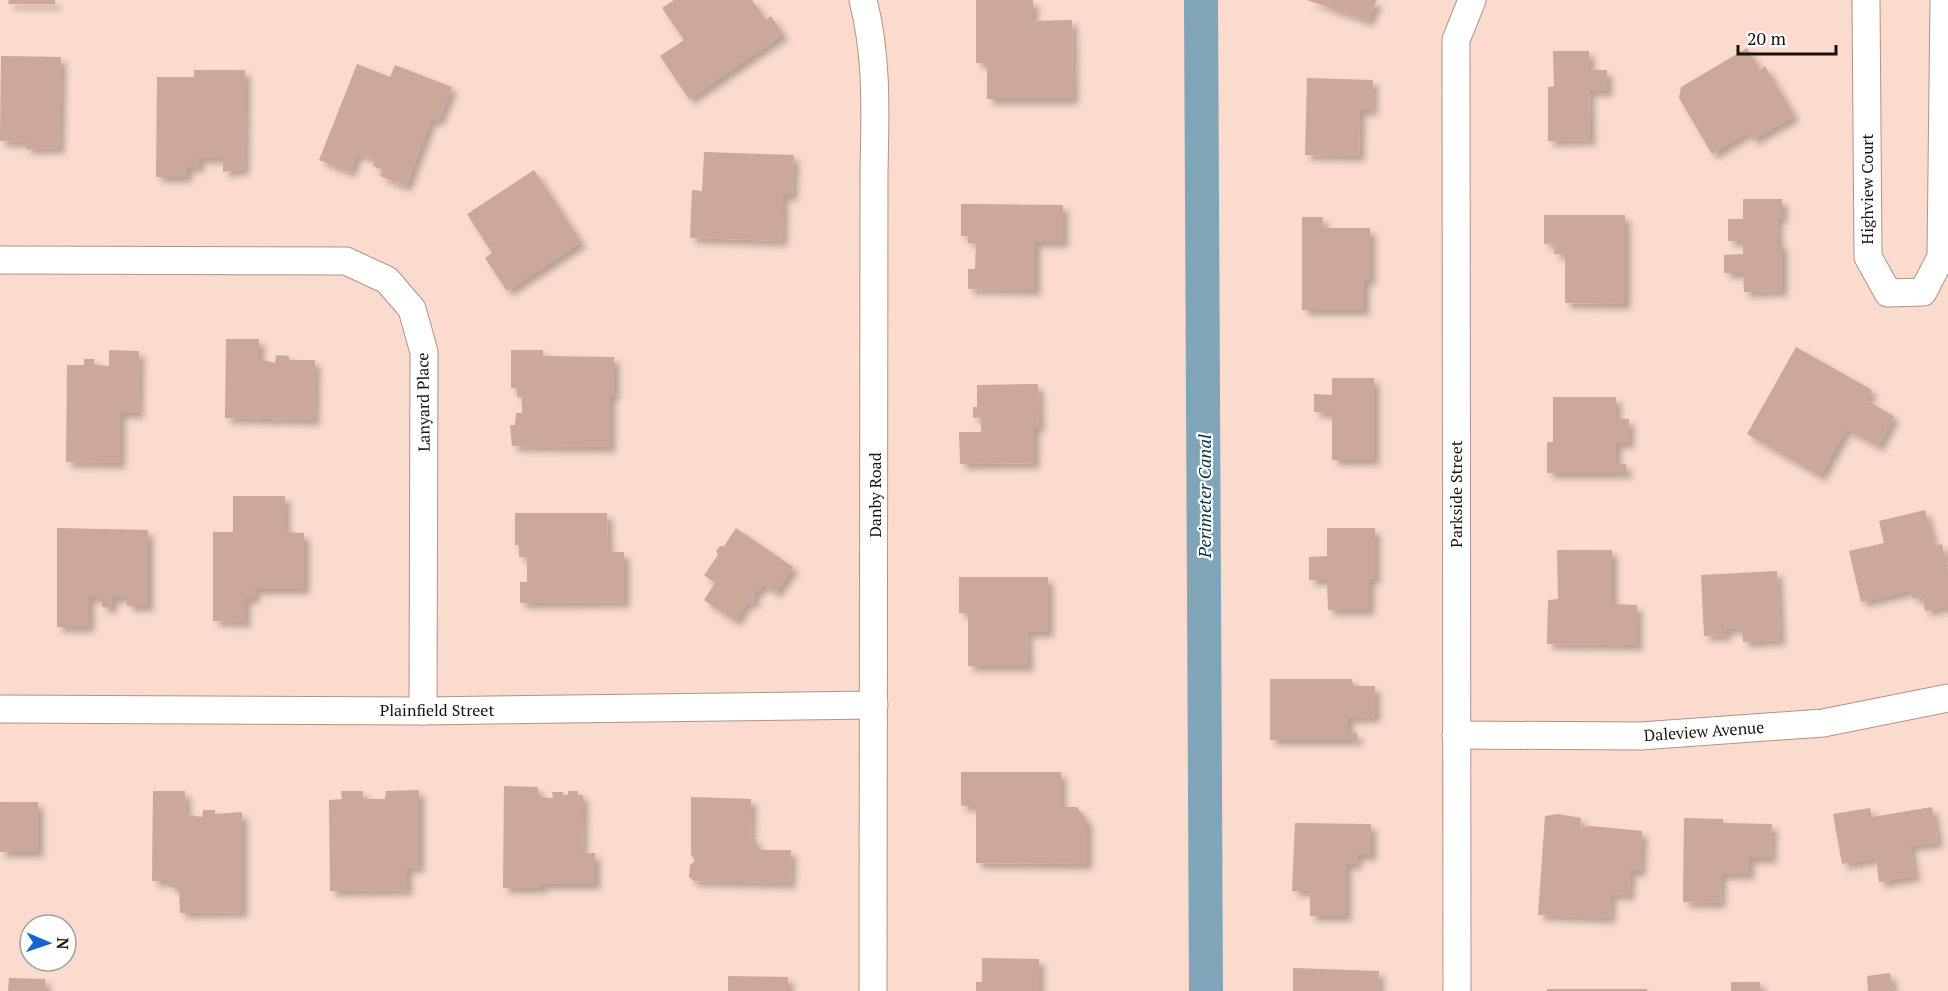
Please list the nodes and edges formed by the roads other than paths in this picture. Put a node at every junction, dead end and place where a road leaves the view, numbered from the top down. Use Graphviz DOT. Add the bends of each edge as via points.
graph roads {
  1 [pos="863,0"];
  2 [pos="1472,0"];
  3 [pos="1866,0"];
  4 [pos="1944,0"];
  5 [pos="0,260"];
  6 [pos="1948,698"];
  7 [pos="874,705"];
  8 [pos="0,709"];
  9 [pos="423,711"];
  10 [pos="1456,735"];
  11 [pos="873,991"];
  12 [pos="1457,991"];
  1 -- 7 [label="street, Danby Road" via="876,82"];
  2 -- 10 [label="street, Parkside Street" via="1456,40"];
  3 -- 4 [label="street, Highview Court" via="1868,257 1888,293 1923,292 1941,257"];
  5 -- 9 [label="street, Lanyard Place" via="346,261 387,280 412,309 424,352"];
  6 -- 10 [label="street, Daleview Avenue" via="1812,724 1641,736"];
  7 -- 9 [label="street, Plainfield Street"];
  7 -- 11 [label="street, Danby Road"];
  8 -- 9 [label="street, Plainfield Street"];
  10 -- 12 [label="street, Parkside Street"];
}
